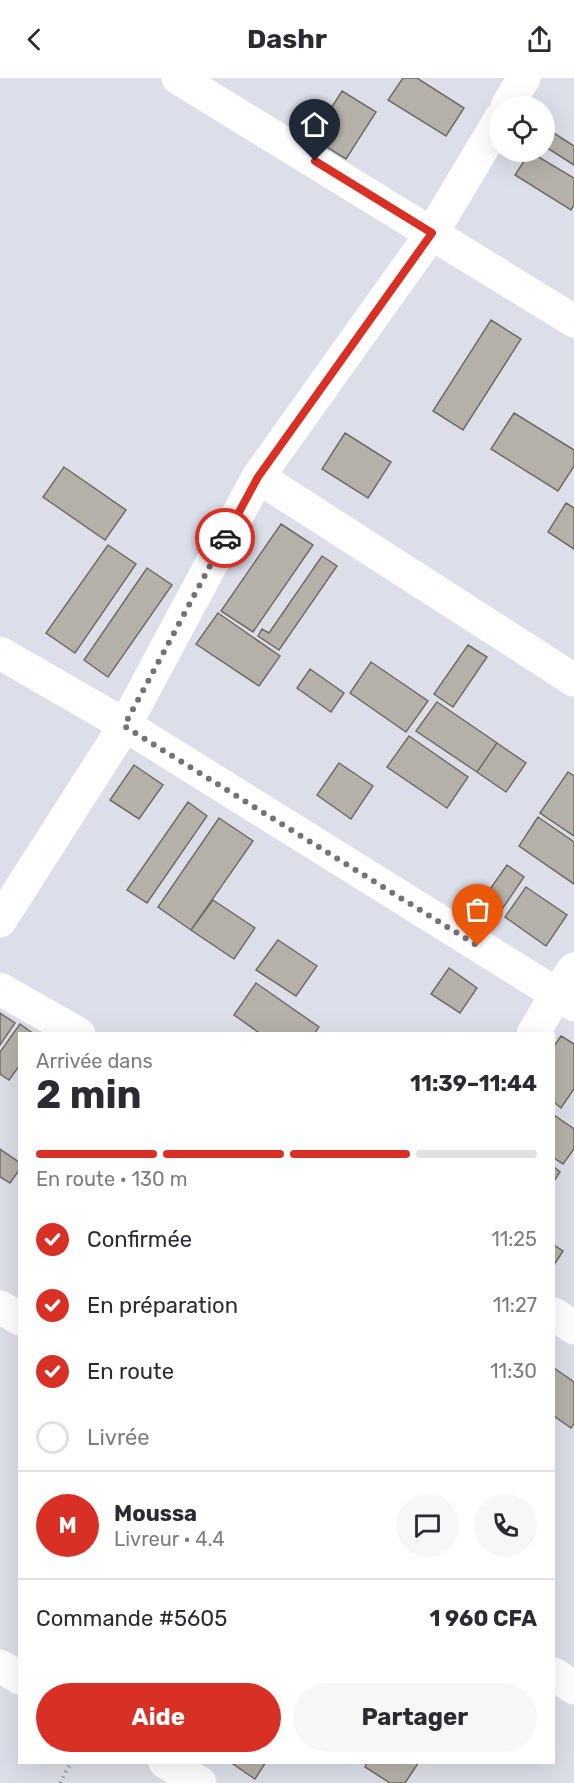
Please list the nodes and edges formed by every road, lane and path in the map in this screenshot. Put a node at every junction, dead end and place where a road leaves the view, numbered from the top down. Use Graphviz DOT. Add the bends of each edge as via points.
graph roads {
  1 [pos="178,78"];
  2 [pos="524,78"];
  3 [pos="513,96"];
  4 [pos="489,137"];
  5 [pos="432,233"];
  6 [pos="574,321"];
  7 [pos="258,477"];
  8 [pos="0,652"];
  9 [pos="574,680"];
  10 [pos="124,726"];
  11 [pos="0,921"];
  12 [pos="0,989"];
  13 [pos="568,990"];
  14 [pos="75,1032"];
  15 [pos="535,1032"];
  16 [pos="0,1307"];
  17 [pos="555,1315"];
  18 [pos="18,1318"];
  19 [pos="574,1328"];
  20 [pos="0,1666"];
  21 [pos="555,1675"];
  22 [pos="18,1676"];
  23 [pos="574,1688"];
  24 [pos="70,1764"];
  25 [pos="168,1764"];
  26 [pos="60,1783"];
  27 [pos="200,1783"];
  1 -- 5 [label="street"];
  2 -- 3 [label="street"];
  4 -- 5 [label="street"];
  5 -- 6 [label="street"];
  5 -- 7 [label="street"];
  7 -- 9 [label="street"];
  7 -- 10 [label="street"];
  8 -- 10 [label="street"];
  10 -- 11 [label="street"];
  10 -- 13 [label="street"];
  12 -- 14 [label="street"];
  13 -- 15 [label="street"];
  16 -- 18 [label="street"];
  17 -- 19 [label="street"];
  20 -- 22 [label="street"];
  21 -- 23 [label="street"];
  24 -- 26 [label="path"];
  25 -- 27 [label="street"];
}
